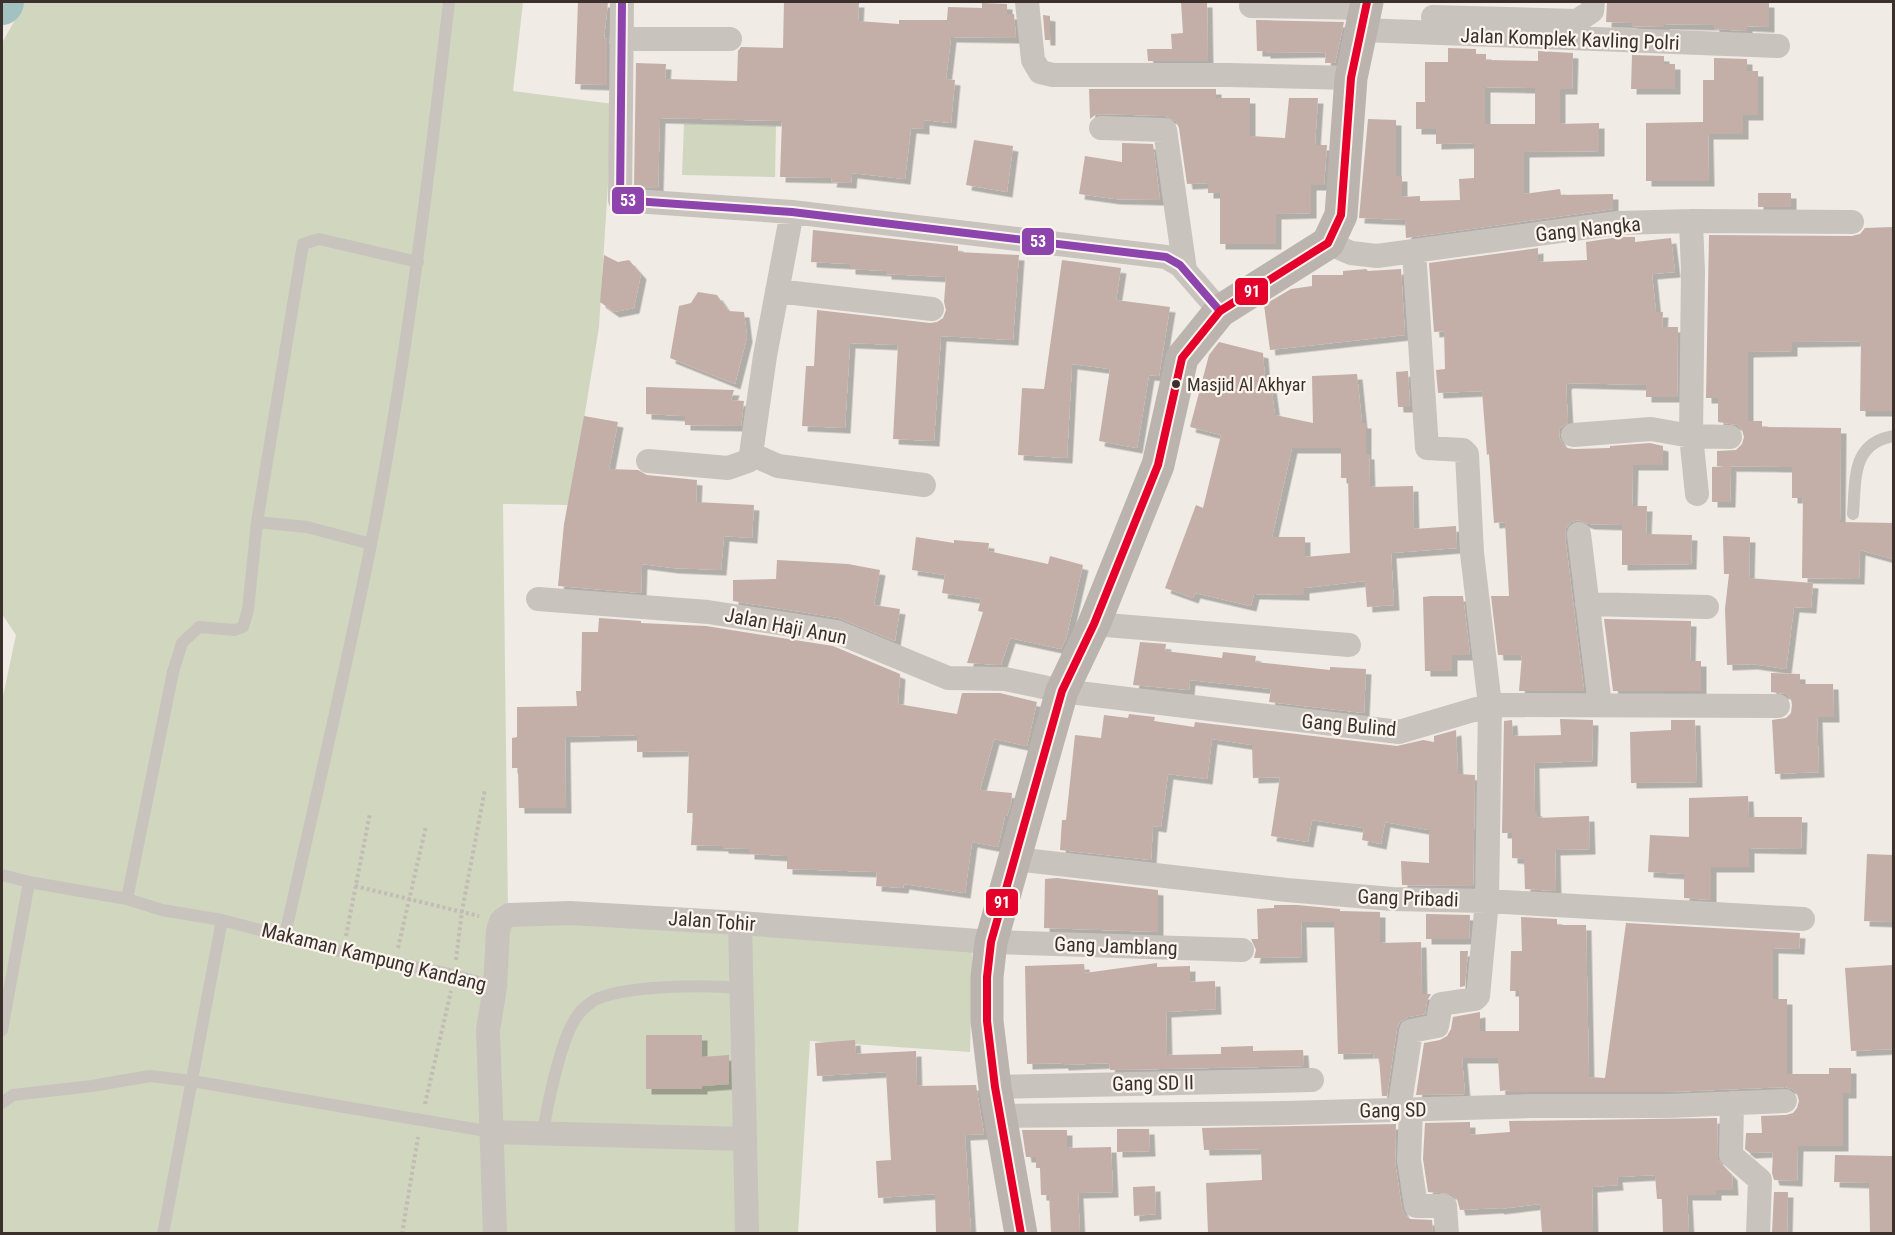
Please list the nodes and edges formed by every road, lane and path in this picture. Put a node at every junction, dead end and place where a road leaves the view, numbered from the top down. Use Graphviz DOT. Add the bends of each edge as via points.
graph roads {
  1 [pos="449,2"];
  2 [pos="622,2"];
  3 [pos="1027,2"];
  4 [pos="1593,2"];
  5 [pos="1251,6"];
  6 [pos="1365,14"];
  7 [pos="622,39"];
  8 [pos="730,39"];
  9 [pos="1778,46"];
  10 [pos="1351,78"];
  11 [pos="1101,128"];
  12 [pos="792,212"];
  13 [pos="1691,221"];
  14 [pos="1852,222"];
  15 [pos="1328,243"];
  16 [pos="1414,251"];
  17 [pos="418,262"];
  18 [pos="1185,270"];
  19 [pos="777,291"];
  20 [pos="932,309"];
  21 [pos="1220,311"];
  22 [pos="1574,435"];
  23 [pos="1691,436"];
  24 [pos="1893,436"];
  25 [pos="1730,437"];
  26 [pos="751,454"];
  27 [pos="648,462"];
  28 [pos="924,485"];
  29 [pos="1697,494"];
  30 [pos="1853,514"];
  31 [pos="257,522"];
  32 [pos="1578,534"];
  33 [pos="371,544"];
  34 [pos="538,599"];
  35 [pos="1587,604"];
  36 [pos="1707,607"];
  37 [pos="1094,624"];
  38 [pos="1349,645"];
  39 [pos="1062,691"];
  40 [pos="1490,705"];
  41 [pos="1600,705"];
  42 [pos="1778,706"];
  43 [pos="485,789"];
  44 [pos="370,813"];
  45 [pos="426,826"];
  46 [pos="1015,859"];
  47 [pos="2,875"];
  48 [pos="29,882"];
  49 [pos="355,886"];
  50 [pos="410,898"];
  51 [pos="127,899"];
  52 [pos="1487,901"];
  53 [pos="462,911"];
  54 [pos="1803,919"];
  55 [pos="222,920"];
  56 [pos="501,921"];
  57 [pos="740,923"];
  58 [pos="285,935"];
  59 [pos="991,942"];
  60 [pos="1242,950"];
  61 [pos="343,952"];
  62 [pos="395,963"];
  63 [pos="454,975"];
  64 [pos="495,987"];
  65 [pos="741,988"];
  66 [pos="2,1030"];
  67 [pos="1312,1080"];
  68 [pos="192,1081"];
  69 [pos="998,1101"];
  70 [pos="1785,1101"];
  71 [pos="1732,1103"];
  72 [pos="2,1104"];
  73 [pos="1405,1110"];
  74 [pos="421,1120"];
  75 [pos="492,1132"];
  76 [pos="543,1134"];
  77 [pos="745,1139"];
  78 [pos="163,1233"];
  79 [pos="402,1233"];
  80 [pos="495,1233"];
  81 [pos="747,1233"];
  82 [pos="1021,1233"];
  83 [pos="1447,1233"];
  84 [pos="1758,1233"];
  1 -- 17 [label="lane"];
  2 -- 7 [label="street"];
  3 -- 10 [label="street" via="1033,60 1040,72"];
  4 -- 6 [label="street" via="1592,11 1577,21"];
  5 -- 6 [label="street"];
  6 -- 9 [label="street, Jalan Komplek Kavling Polri"];
  6 -- 10 [label="main road"];
  7 -- 8 [label="street"];
  7 -- 12 [label="street" via="620,200"];
  10 -- 15 [label="main road" via="1341,214"];
  11 -- 18 [label="street" via="1165,130"];
  12 -- 18 [label="street" via="1166,257"];
  12 -- 19 [label="street"];
  13 -- 14 [label="street, Gang Nangka"];
  13 -- 16 [label="street, Gang Nangka" via="1618,223"];
  13 -- 23 [label="street"];
  15 -- 16 [label="street, Gang Nangka" via="1351,253 1377,256"];
  15 -- 21 [label="main road"];
  16 -- 40 [label="street" via="1427,446 1467,452 1472,553"];
  17 -- 31 [label="lane" via="320,239 303,244"];
  17 -- 33 [label="lane"];
  18 -- 21 [label="street"];
  19 -- 20 [label="street"];
  19 -- 26 [label="street"];
  21 -- 37 [label="main road" via="1182,358 1158,465"];
  22 -- 23 [label="street" via="1651,429"];
  23 -- 25 [label="street"];
  23 -- 29 [label="street"];
  24 -- 30 [label="lane" via="1880,438 1861,457"];
  26 -- 27 [label="street" via="748,462 728,468"];
  26 -- 28 [label="street" via="778,466"];
  31 -- 33 [label="lane" via="308,527"];
  31 -- 51 [label="lane" via="243,627 199,627 182,643"];
  32 -- 35 [label="street"];
  33 -- 58 [label="lane"];
  34 -- 39 [label="street, Jalan Haji Anun" via="708,612 837,632 948,678 1005,679"];
  35 -- 36 [label="street"];
  35 -- 41 [label="street"];
  37 -- 38 [label="street"];
  37 -- 39 [label="main road"];
  39 -- 40 [label="street, Gang Bulind" via="1399,732"];
  39 -- 46 [label="main road"];
  40 -- 41 [label="street, Gang Bulind"];
  40 -- 52 [label="street"];
  41 -- 42 [label="street, Gang Bulind"];
  43 -- 53 [label="path"];
  44 -- 49 [label="path"];
  45 -- 50 [label="path"];
  46 -- 52 [label="street, Gang Pribadi" via="1313,893"];
  46 -- 59 [label="main road"];
  47 -- 48 [label="lane, Makaman Kampung Kandang"];
  48 -- 51 [label="lane, Makaman Kampung Kandang"];
  48 -- 66 [label="lane"];
  49 -- 50 [label="path"];
  49 -- 61 [label="path"];
  50 -- 53 [label="path"];
  50 -- 62 [label="path"];
  51 -- 55 [label="lane, Makaman Kampung Kandang" via="162,910"];
  52 -- 54 [label="street, Gang Pribadi"];
  52 -- 73 [label="street" via="1478,996 1444,1003 1437,1026 1411,1031"];
  53 -- 56 [label="path"];
  53 -- 63 [label="path"];
  55 -- 58 [label="lane, Makaman Kampung Kandang"];
  55 -- 68 [label="lane"];
  56 -- 57 [label="street, Jalan Tohir" via="509,915 570,913"];
  56 -- 64 [label="street"];
  57 -- 59 [label="street, Jalan Tohir"];
  57 -- 65 [label="street"];
  58 -- 61 [label="lane, Makaman Kampung Kandang"];
  59 -- 60 [label="street, Gang Jamblang"];
  59 -- 69 [label="main road" via="987,1021"];
  61 -- 62 [label="lane, Makaman Kampung Kandang"];
  62 -- 63 [label="lane, Makaman Kampung Kandang"];
  63 -- 64 [label="lane, Makaman Kampung Kandang"];
  63 -- 74 [label="path"];
  64 -- 75 [label="street, Makaman Kampung Kandang" via="488,1029"];
  65 -- 76 [label="lane" via="630,990 597,998 577,1015 565,1040"];
  65 -- 77 [label="street"];
  67 -- 69 [label="street, Gang SD II"];
  68 -- 72 [label="lane" via="150,1076 13,1095"];
  68 -- 74 [label="lane"];
  68 -- 78 [label="lane"];
  69 -- 73 [label="street, Gang SD" via="1286,1113"];
  69 -- 82 [label="main road"];
  70 -- 71 [label="street, Gang SD"];
  71 -- 73 [label="street, Gang SD"];
  71 -- 84 [label="street" via="1731,1155 1760,1180"];
  73 -- 83 [label="street" via="1416,1206 1444,1206"];
  74 -- 75 [label="lane"];
  74 -- 79 [label="path"];
  75 -- 76 [label="street"];
  75 -- 80 [label="street, Makaman Kampung Kandang"];
  76 -- 77 [label="street"];
  77 -- 81 [label="street"];
}
